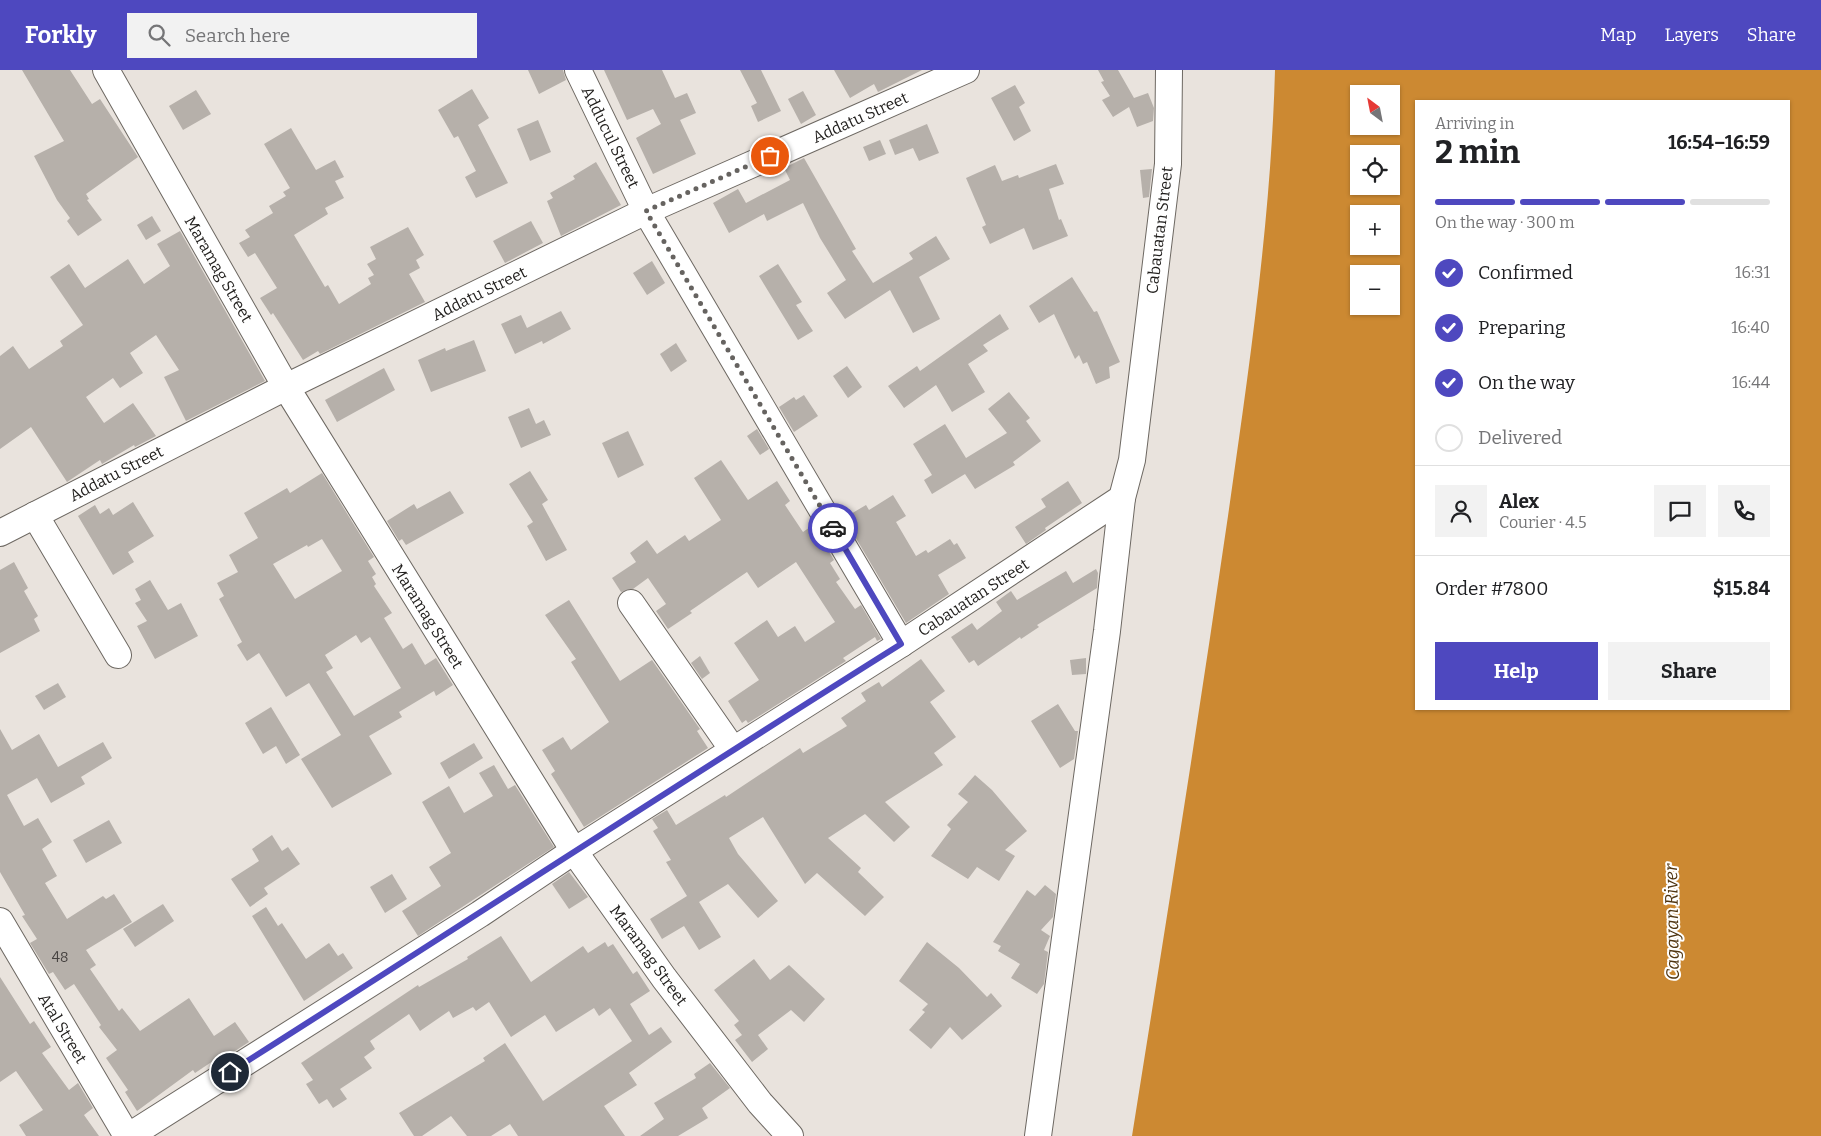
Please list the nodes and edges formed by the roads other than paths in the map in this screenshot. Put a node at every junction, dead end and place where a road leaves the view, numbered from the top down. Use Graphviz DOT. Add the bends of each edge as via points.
graph roads {
  1 [pos="106,70"];
  2 [pos="578,70"];
  3 [pos="966,70"];
  4 [pos="1169,70"];
  5 [pos="646,211"];
  6 [pos="286,387"];
  7 [pos="1122,498"];
  8 [pos="35,515"];
  9 [pos="0,533"];
  10 [pos="631,603"];
  11 [pos="901,644"];
  12 [pos="118,655"];
  13 [pos="733,750"];
  14 [pos="574,851"];
  15 [pos="0,921"];
  16 [pos="128,1136"];
  17 [pos="790,1136"];
  18 [pos="1038,1136"];
  1 -- 6 [label="street, Maramag Street"];
  2 -- 5 [label="street, Adducul Street"];
  3 -- 5 [label="street, Addatu Street"];
  4 -- 7 [label="street, Cabauatan Street" via="1168,164 1132,460"];
  5 -- 6 [label="street, Addatu Street"];
  5 -- 11 [label="street, Adducul Street"];
  6 -- 8 [label="street, Addatu Street"];
  6 -- 14 [label="street, Maramag Street"];
  7 -- 11 [label="street, Cabauatan Street"];
  7 -- 18 [label="street"];
  8 -- 9 [label="street, Addatu Street"];
  8 -- 12 [label="street"];
  10 -- 13 [label="street"];
  11 -- 13 [label="street, Cabauatan Street"];
  13 -- 14 [label="street, Cabauatan Street"];
  14 -- 16 [label="street, Cabauatan Street"];
  14 -- 17 [label="street, Maramag Street" via="664,978 760,1103"];
  15 -- 16 [label="street, Atal Street"];
}
